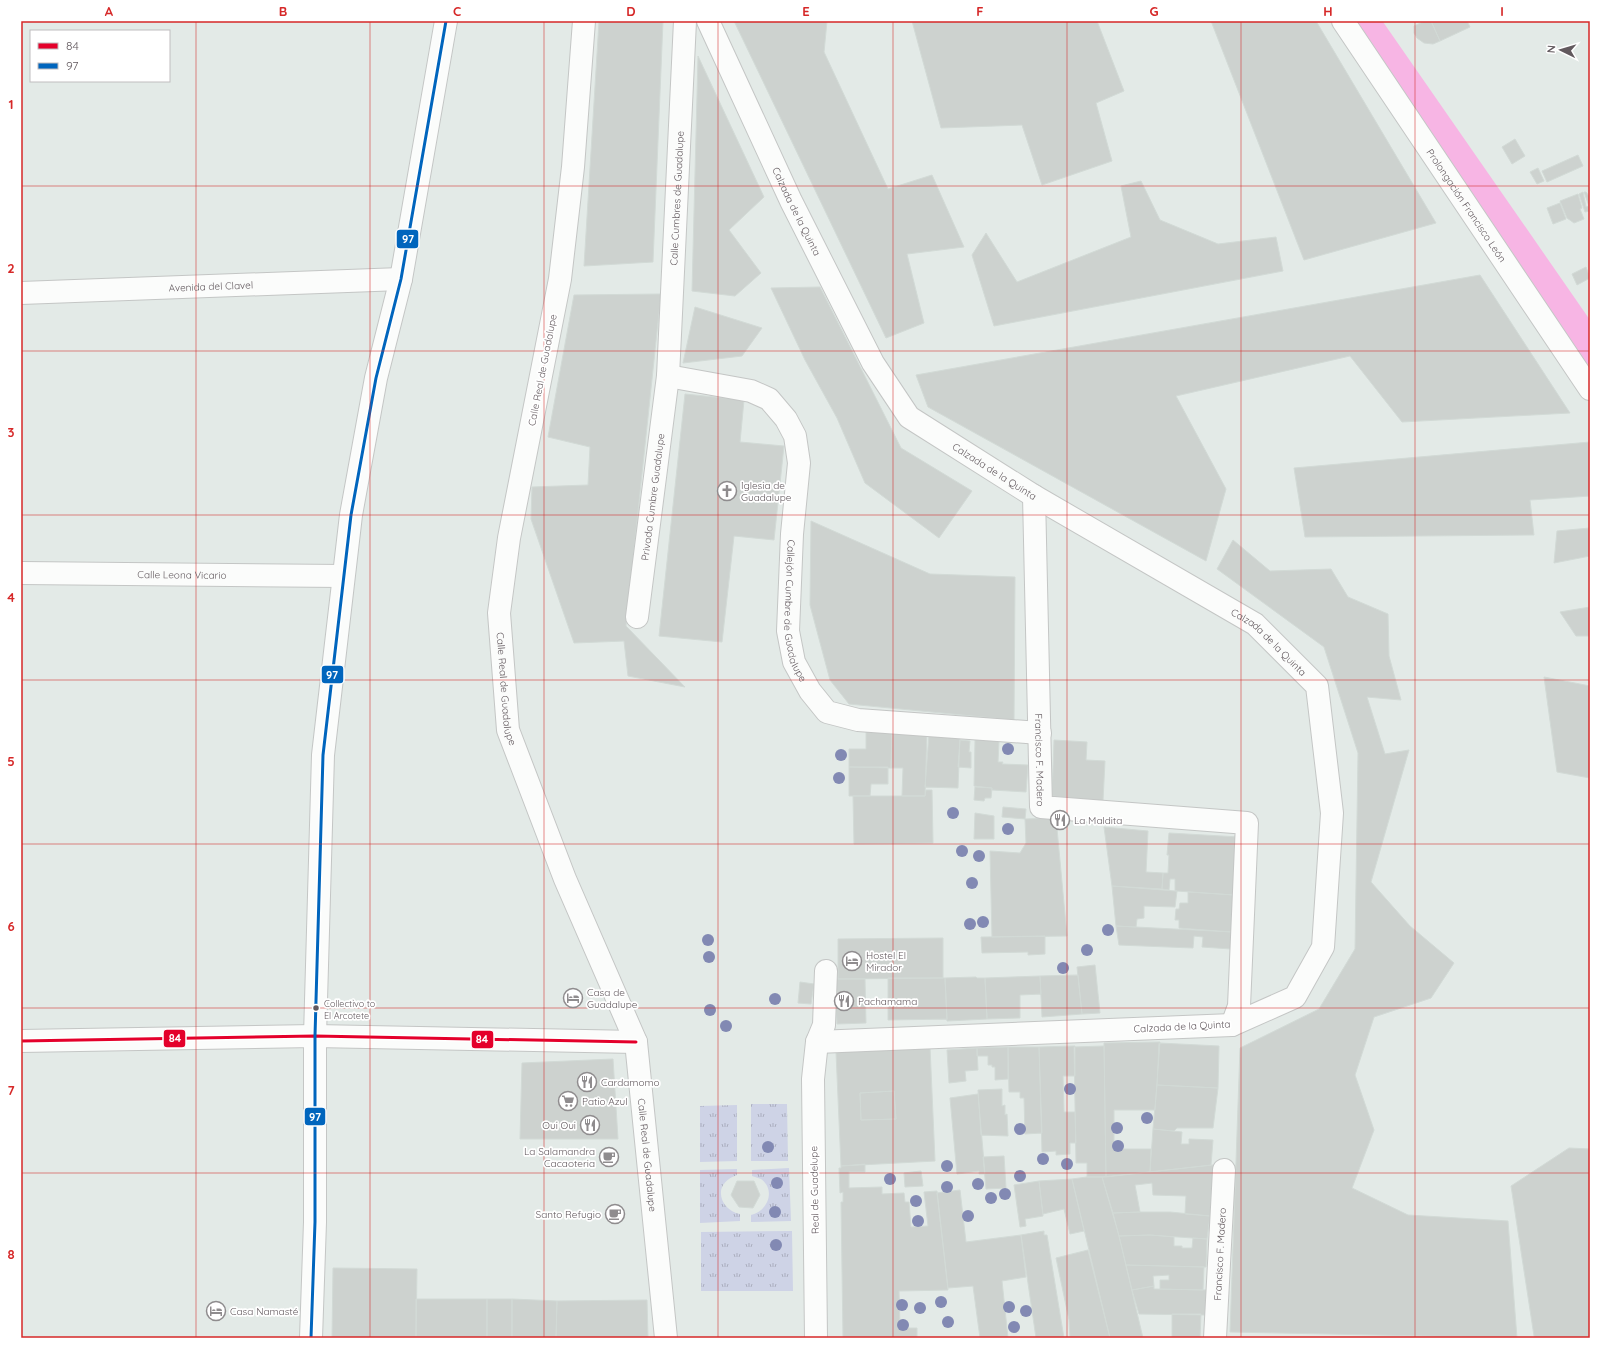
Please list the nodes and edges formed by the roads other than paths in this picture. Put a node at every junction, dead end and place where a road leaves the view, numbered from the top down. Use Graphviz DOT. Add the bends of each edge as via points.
graph roads {
  1 [pos="446,21"];
  2 [pos="584,21"];
  3 [pos="685,21"];
  4 [pos="708,21"];
  5 [pos="1343,21"];
  6 [pos="402,279"];
  7 [pos="21,293"];
  8 [pos="668,376"];
  9 [pos="1590,389"];
  10 [pos="1034,496"];
  11 [pos="21,573"];
  12 [pos="343,576"];
  13 [pos="637,617"];
  14 [pos="1040,733"];
  15 [pos="826,972"];
  16 [pos="1232,1025"];
  17 [pos="315,1036"];
  18 [pos="21,1041"];
  19 [pos="636,1042"];
  20 [pos="817,1042"];
  21 [pos="1224,1170"];
  22 [pos="311,1338"];
  23 [pos="666,1338"];
  24 [pos="816,1338"];
  25 [pos="1215,1338"];
  1 -- 6 [label="street"];
  2 -- 19 [label="street, Calle Real de Guadalupe" via="573,167 560,279 509,538 499,613 508,730 565,879"];
  3 -- 8 [label="street, Calle Cumbres de Guadalupe"];
  4 -- 10 [label="street, Calzada de la Quinta" via="794,208 873,363 909,417"];
  5 -- 9 [label="street, Prolongación Francisco León"];
  6 -- 7 [label="street, Avenida del Clavel"];
  6 -- 12 [label="street" via="376,378 351,515"];
  8 -- 13 [label="street, Privada Cumbre Guadalupe"];
  8 -- 14 [label="street, Callejón Cumbre de Guadalupe" via="751,391 770,399 786,419 795,436 798,463 788,631 794,662 810,691 827,712 858,720"];
  10 -- 14 [label="street, Francisco F. Madero"];
  10 -- 16 [label="street, Calzada de la Quinta" via="1255,624 1317,686 1332,812 1323,947 1295,997"];
  11 -- 12 [label="street, Calle Leona Vicario"];
  12 -- 17 [label="street" via="323,755"];
  14 -- 16 [label="street, Francisco F. Madero" via="1041,807 1247,823 1239,1006"];
  15 -- 20 [label="street, Real de Guadelupe" via="824,1025"];
  16 -- 20 [label="street, Calzada de la Quinta"];
  17 -- 18 [label="street"];
  17 -- 19 [label="street"];
  17 -- 22 [label="street" via="315,1222"];
  19 -- 23 [label="street, Calle Real de Guadalupe"];
  20 -- 24 [label="street, Real de Guadelupe" via="813,1079"];
  21 -- 25 [label="street, Francisco F. Madero"];
}
